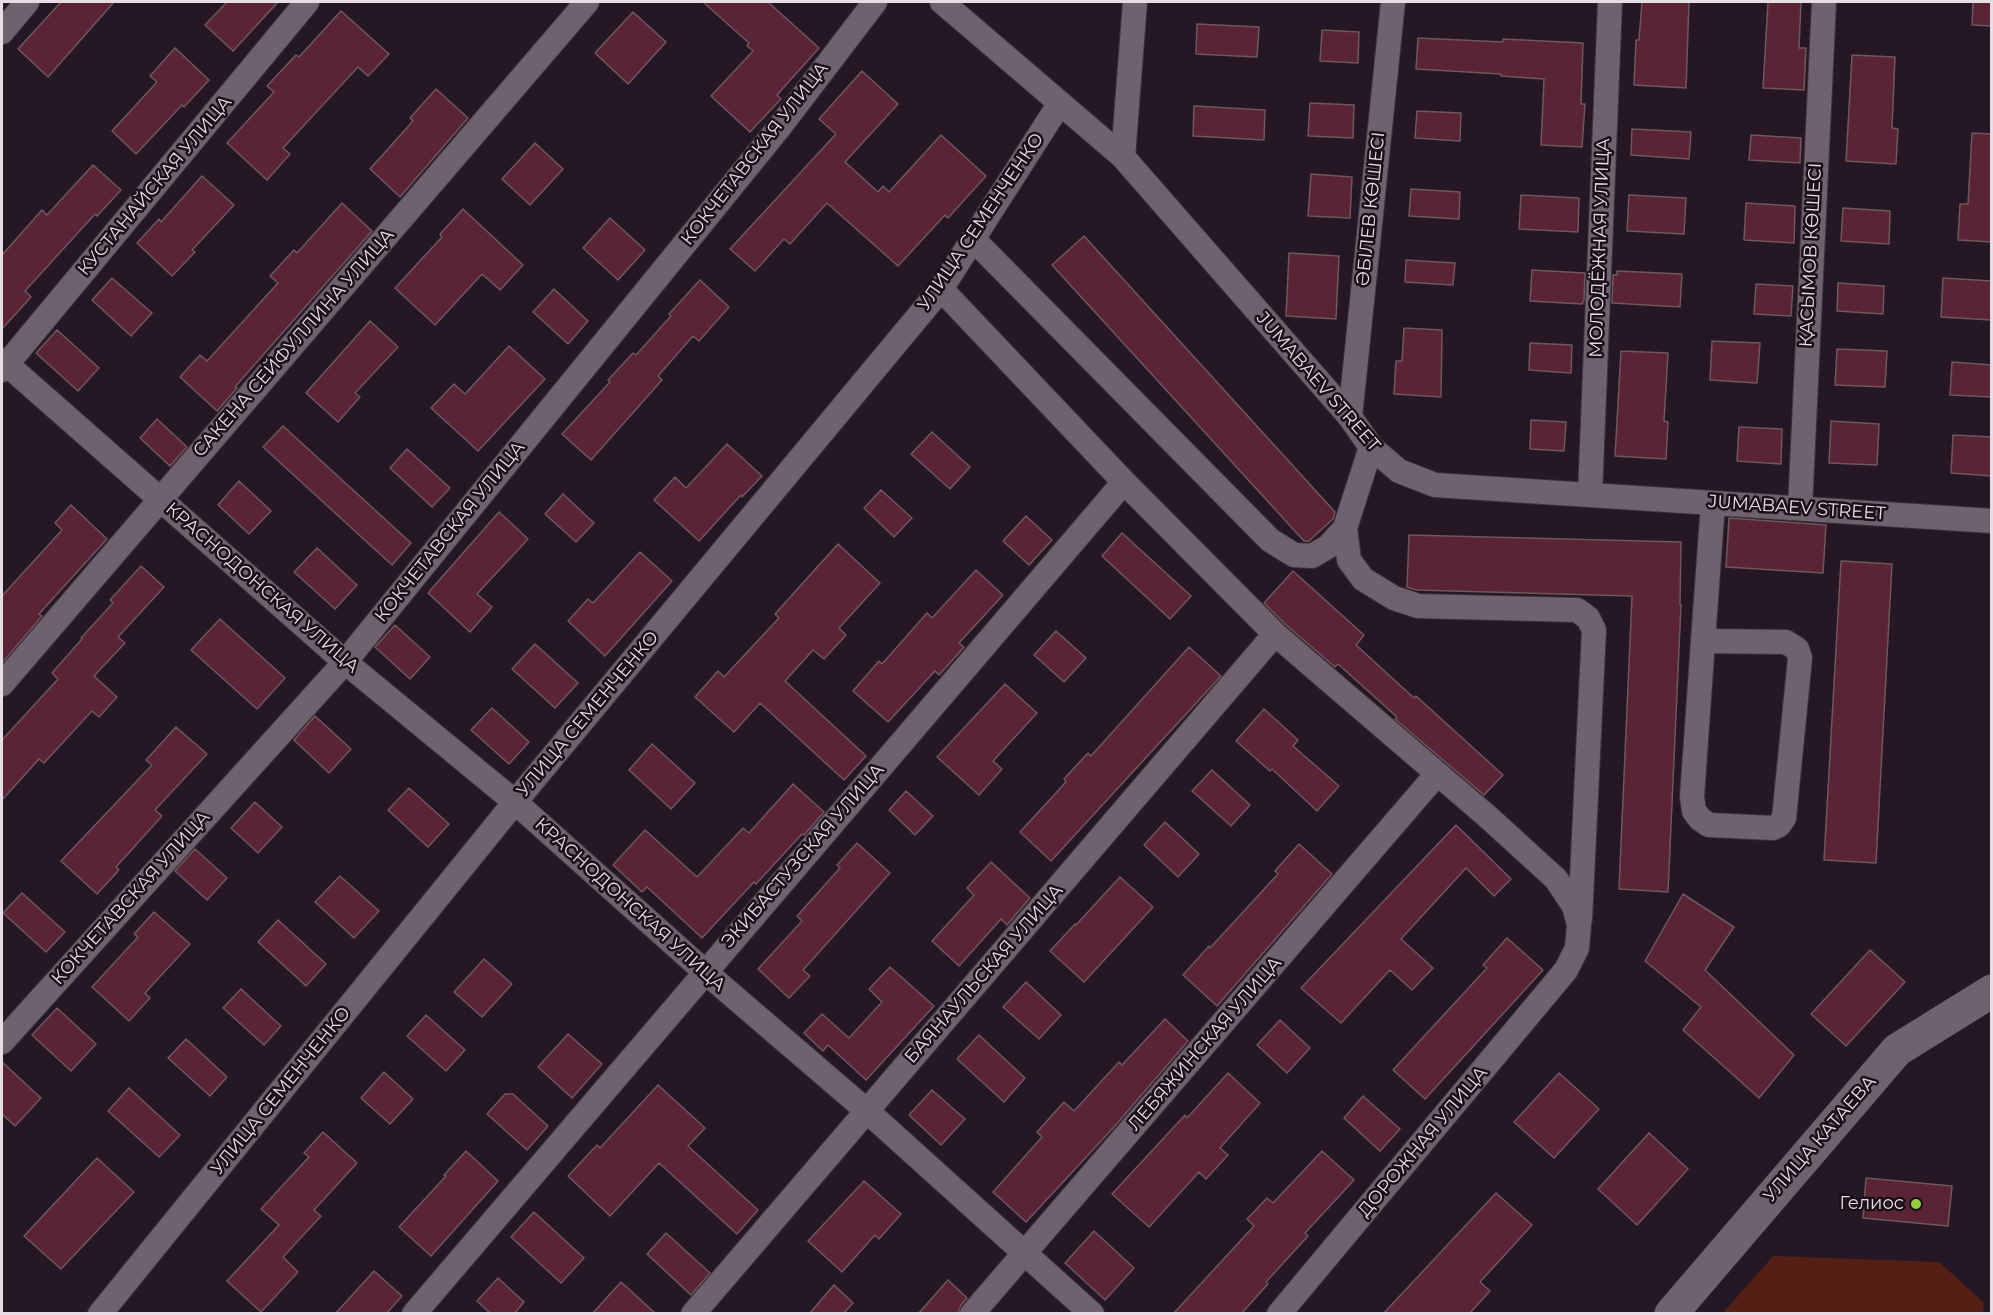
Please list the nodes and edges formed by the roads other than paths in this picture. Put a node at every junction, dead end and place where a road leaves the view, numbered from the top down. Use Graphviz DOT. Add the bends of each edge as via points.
graph roads {
  1 [pos="27,2"];
  2 [pos="307,2"];
  3 [pos="587,2"];
  4 [pos="875,2"];
  5 [pos="942,2"];
  6 [pos="1135,2"];
  7 [pos="1393,2"];
  8 [pos="1610,2"];
  9 [pos="1824,2"];
  10 [pos="2,32"];
  11 [pos="1060,103"];
  12 [pos="1123,157"];
  13 [pos="973,239"];
  14 [pos="941,289"];
  15 [pos="3,365"];
  16 [pos="1350,417"];
  17 [pos="1371,447"];
  18 [pos="1124,482"];
  19 [pos="1590,495"];
  20 [pos="160,499"];
  21 [pos="1713,503"];
  22 [pos="1800,508"];
  23 [pos="1992,521"];
  24 [pos="1345,528"];
  25 [pos="1275,634"];
  26 [pos="1703,641"];
  27 [pos="345,662"];
  28 [pos="2,684"];
  29 [pos="1437,774"];
  30 [pos="515,802"];
  31 [pos="1579,925"];
  32 [pos="704,971"];
  33 [pos="1992,991"];
  34 [pos="2,1042"];
  35 [pos="867,1111"];
  36 [pos="1025,1253"];
  37 [pos="100,1314"];
  38 [pos="414,1314"];
  39 [pos="693,1314"];
  40 [pos="972,1314"];
  41 [pos="1092,1314"];
  42 [pos="1280,1314"];
  43 [pos="1671,1314"];
  1 -- 10 [label="street"];
  2 -- 15 [label="street, КУСТАНАЙСКАЯ УЛИЦА"];
  3 -- 20 [label="street, САКЕНА СЕЙФУЛЛИНА УЛИЦА"];
  4 -- 27 [label="street, КОКЧЕТАВСКАЯ УЛИЦА" via="778,129"];
  5 -- 11 [label="street, JUMABAEV STREET"];
  6 -- 12 [label="street"];
  7 -- 16 [label="street, ӘБІЛЕВ КӨШЕСІ"];
  8 -- 19 [label="street, МОЛОДЁЖНАЯ УЛИЦА"];
  9 -- 22 [label="street, ҚАСЫМОВ КӨШЕСІ"];
  11 -- 12 [label="street, JUMABAEV STREET"];
  11 -- 13 [label="street, УЛИЦА СЕМЕНЧЕНКО"];
  12 -- 16 [label="street, JUMABAEV STREET"];
  13 -- 14 [label="street, УЛИЦА СЕМЕНЧЕНКО"];
  13 -- 24 [label="street" via="1270,540 1294,555 1312,556 1329,546"];
  14 -- 18 [label="street"];
  14 -- 30 [label="street, УЛИЦА СЕМЕНЧЕНКО"];
  15 -- 20 [label="street, КРАСНОДОНСКАЯ УЛИЦА"];
  16 -- 17 [label="street, JUMABAEV STREET"];
  17 -- 19 [label="street, JUMABAEV STREET" via="1399,471 1435,485"];
  17 -- 24 [label="street"];
  18 -- 25 [label="street"];
  18 -- 32 [label="street, ЭКИБАСТУЗСКАЯ УЛИЦА"];
  19 -- 21 [label="street, JUMABAEV STREET"];
  20 -- 27 [label="street, КРАСНОДОНСКАЯ УЛИЦА"];
  20 -- 28 [label="street, САКЕНА СЕЙФУЛЛИНА УЛИЦА"];
  21 -- 22 [label="street, JUMABAEV STREET"];
  21 -- 26 [label="street"];
  22 -- 23 [label="street, JUMABAEV STREET"];
  24 -- 31 [label="street, ДОРОЖНАЯ УЛИЦА" via="1349,560 1363,579 1394,598 1418,606 1577,610 1588,618 1594,630"];
  25 -- 29 [label="street"];
  25 -- 35 [label="street, БАЯНАУЛЬСКАЯ УЛИЦА"];
  26 -- 26 [label="street" via="1694,811 1709,825 1773,828 1784,818 1800,658 1797,650 1786,642"];
  27 -- 30 [label="street, КРАСНОДОНСКАЯ УЛИЦА"];
  27 -- 34 [label="street, КОКЧЕТАВСКАЯ УЛИЦА"];
  29 -- 31 [label="street" via="1556,879 1574,906"];
  29 -- 36 [label="street, ЛЕБЯЖИНСКАЯ УЛИЦА"];
  30 -- 32 [label="street, КРАСНОДОНСКАЯ УЛИЦА"];
  30 -- 37 [label="street, УЛИЦА СЕМЕНЧЕНКО"];
  31 -- 42 [label="street, ДОРОЖНАЯ УЛИЦА" via="1577,948 1566,970"];
  32 -- 35 [label="street, КРАСНОДОНСКАЯ УЛИЦА"];
  32 -- 38 [label="street, ЭКИБАСТУЗСКАЯ УЛИЦА"];
  33 -- 43 [label="street, УЛИЦА КАТАЕВА" via="1896,1050"];
  35 -- 36 [label="street, КРАСНОДОНСКАЯ УЛИЦА"];
  35 -- 39 [label="street, БАЯНАУЛЬСКАЯ УЛИЦА"];
  36 -- 40 [label="street, ЛЕБЯЖИНСКАЯ УЛИЦА"];
  36 -- 41 [label="street, КРАСНОДОНСКАЯ УЛИЦА"];
}
